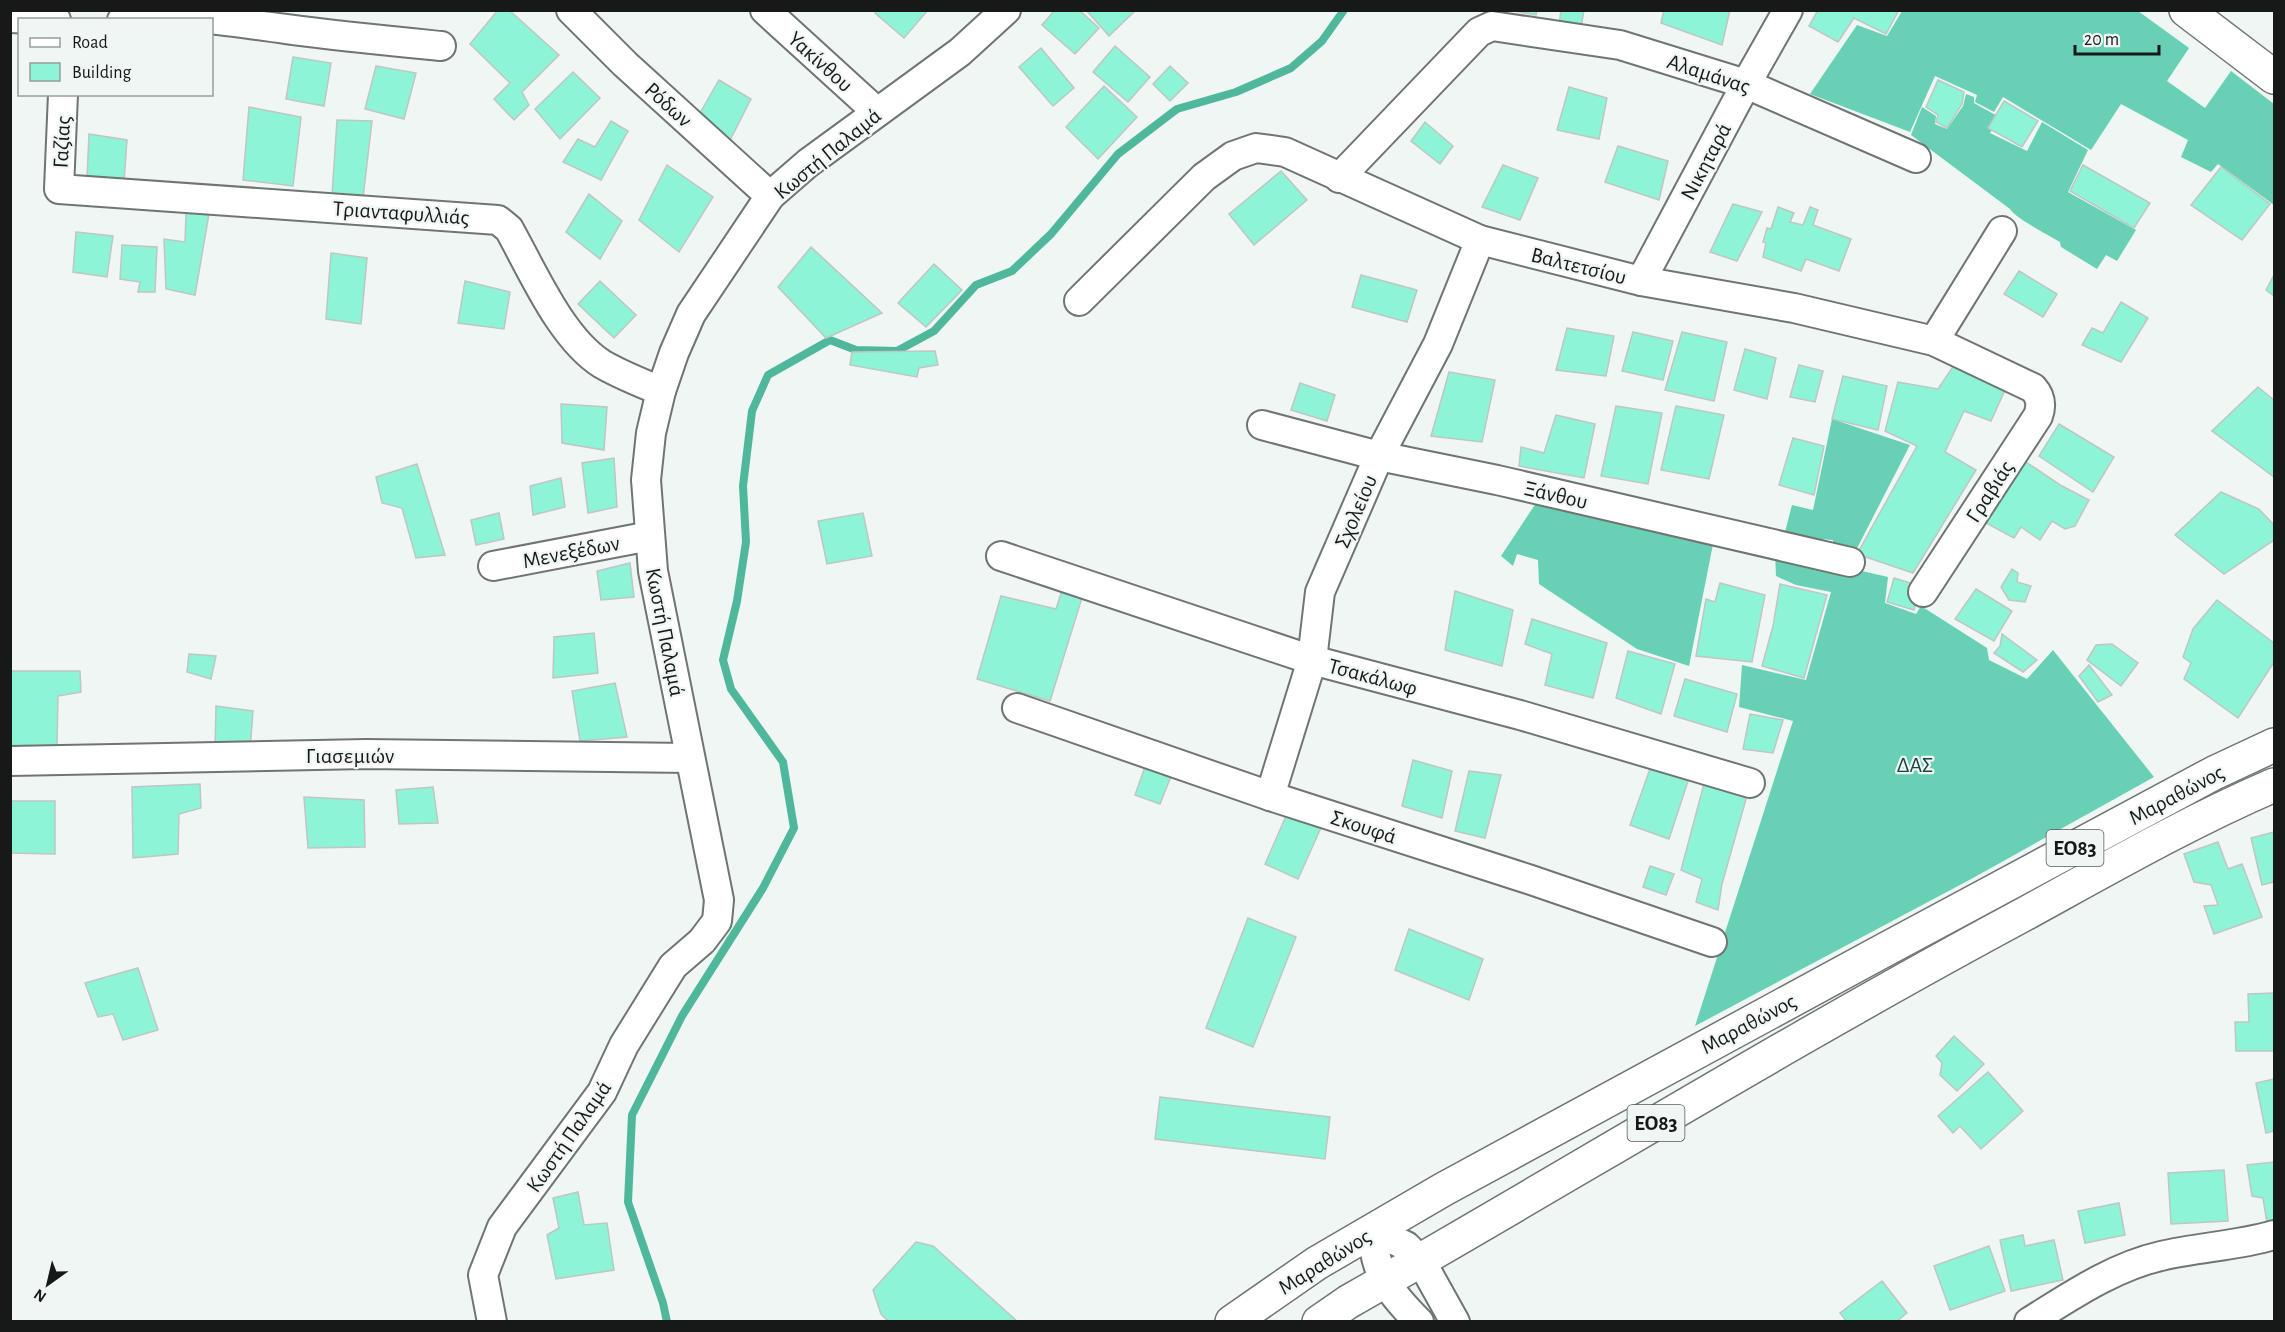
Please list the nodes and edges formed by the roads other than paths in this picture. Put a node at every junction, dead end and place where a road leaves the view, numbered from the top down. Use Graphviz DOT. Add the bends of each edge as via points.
graph roads {
  1 [pos="571,10"];
  2 [pos="765,10"];
  3 [pos="1006,10"];
  4 [pos="1788,10"];
  5 [pos="2186,10"];
  6 [pos="134,18"];
  7 [pos="202,18"];
  8 [pos="213,19"];
  9 [pos="441,46"];
  10 [pos="2274,77"];
  11 [pos="1746,84"];
  12 [pos="63,96"];
  13 [pos="877,112"];
  14 [pos="1916,158"];
  15 [pos="1339,178"];
  16 [pos="59,189"];
  17 [pos="770,196"];
  18 [pos="2002,231"];
  19 [pos="1480,240"];
  20 [pos="1641,281"];
  21 [pos="1079,301"];
  22 [pos="1934,341"];
  23 [pos="2033,388"];
  24 [pos="661,391"];
  25 [pos="1262,425"];
  26 [pos="1379,456"];
  27 [pos="650,536"];
  28 [pos="1001,556"];
  29 [pos="1850,562"];
  30 [pos="493,567"];
  31 [pos="1923,592"];
  32 [pos="1312,660"];
  33 [pos="1017,708"];
  34 [pos="2274,744"];
  35 [pos="690,758"];
  36 [pos="10,761"];
  37 [pos="1750,783"];
  38 [pos="2274,785"];
  39 [pos="1270,796"];
  40 [pos="1712,942"];
  41 [pos="1373,1230"];
  42 [pos="2274,1235"];
  43 [pos="1421,1261"];
  44 [pos="1384,1282"];
  45 [pos="492,1322"];
  46 [pos="1232,1322"];
  47 [pos="1319,1322"];
  48 [pos="1419,1322"];
  49 [pos="1455,1322"];
  50 [pos="2029,1322"];
  1 -- 17 [label="street, Ρόδων"];
  2 -- 13 [label="street, Υακίνθου"];
  3 -- 13 [label="street, Κωστή Παλαμά" via="960,52"];
  4 -- 11 [label="street, Νικηταρά"];
  5 -- 10 [label="main road"];
  6 -- 7 [label="street"];
  8 -- 9 [label="street"];
  11 -- 14 [label="street, Αλαμάνας"];
  11 -- 15 [label="street, Αλαμάνας" via="1620,45 1492,26 1479,32"];
  11 -- 20 [label="street, Νικηταρά"];
  12 -- 16 [label="street, Γαζίας"];
  13 -- 17 [label="street, Κωστή Παλαμά"];
  15 -- 19 [label="street, Βαλτετσίου"];
  15 -- 21 [label="street, Βαλτετσίου" via="1285,152 1256,148 1233,156 1204,177"];
  16 -- 24 [label="street, Τριανταφυλλιάς" via="498,220 509,229 566,329 579,344 600,363"];
  17 -- 24 [label="street, Κωστή Παλαμά" via="691,314"];
  18 -- 22 [label="street"];
  19 -- 20 [label="street, Βαλτετσίου"];
  19 -- 26 [label="street, Σχολείου" via="1438,345"];
  20 -- 22 [label="street, Βαλτετσίου" via="1794,308"];
  22 -- 23 [label="street, Βαλτετσίου"];
  23 -- 31 [label="street, Γραβιάς" via="2041,400 2038,416"];
  24 -- 27 [label="street, Κωστή Παλαμά" via="646,480"];
  25 -- 26 [label="street, Ξάνθου"];
  26 -- 29 [label="street, Ξάνθου"];
  26 -- 32 [label="street, Σχολείου" via="1320,592"];
  27 -- 30 [label="street, Μενεξέδων"];
  27 -- 35 [label="street, Κωστή Παλαμά" via="653,572"];
  28 -- 32 [label="street, Τσακάλωφ"];
  32 -- 37 [label="street, Τσακάλωφ" via="1520,715"];
  32 -- 39 [label="street, Σχολείου"];
  33 -- 39 [label="street, Σκουφά"];
  34 -- 41 [label="main road, Μαραθώνος / ΕΟ83" via="1867,959"];
  35 -- 36 [label="street, Γιασεμιών" via="366,754"];
  35 -- 45 [label="street, Κωστή Παλαμά" via="719,900 717,921 702,941 673,966 624,1045 602,1092 502,1227 483,1275"];
  38 -- 43 [label="main road, Μαραθώνος / ΕΟ83" via="2180,830 1892,985"];
  39 -- 40 [label="street, Σκουφά"];
  41 -- 43 [label="street" via="1406,1246"];
  41 -- 44 [label="street" via="1376,1265"];
  41 -- 46 [label="main road, Μαραθώνος / ΕΟ83"];
  42 -- 50 [label="street" via="2161,1256 2118,1270"];
  43 -- 44 [label="main road, Μαραθώνος / ΕΟ83"];
  43 -- 49 [label="street"];
  44 -- 47 [label="main road, Μαραθώνος / ΕΟ83"];
  44 -- 48 [label="street"];
}
